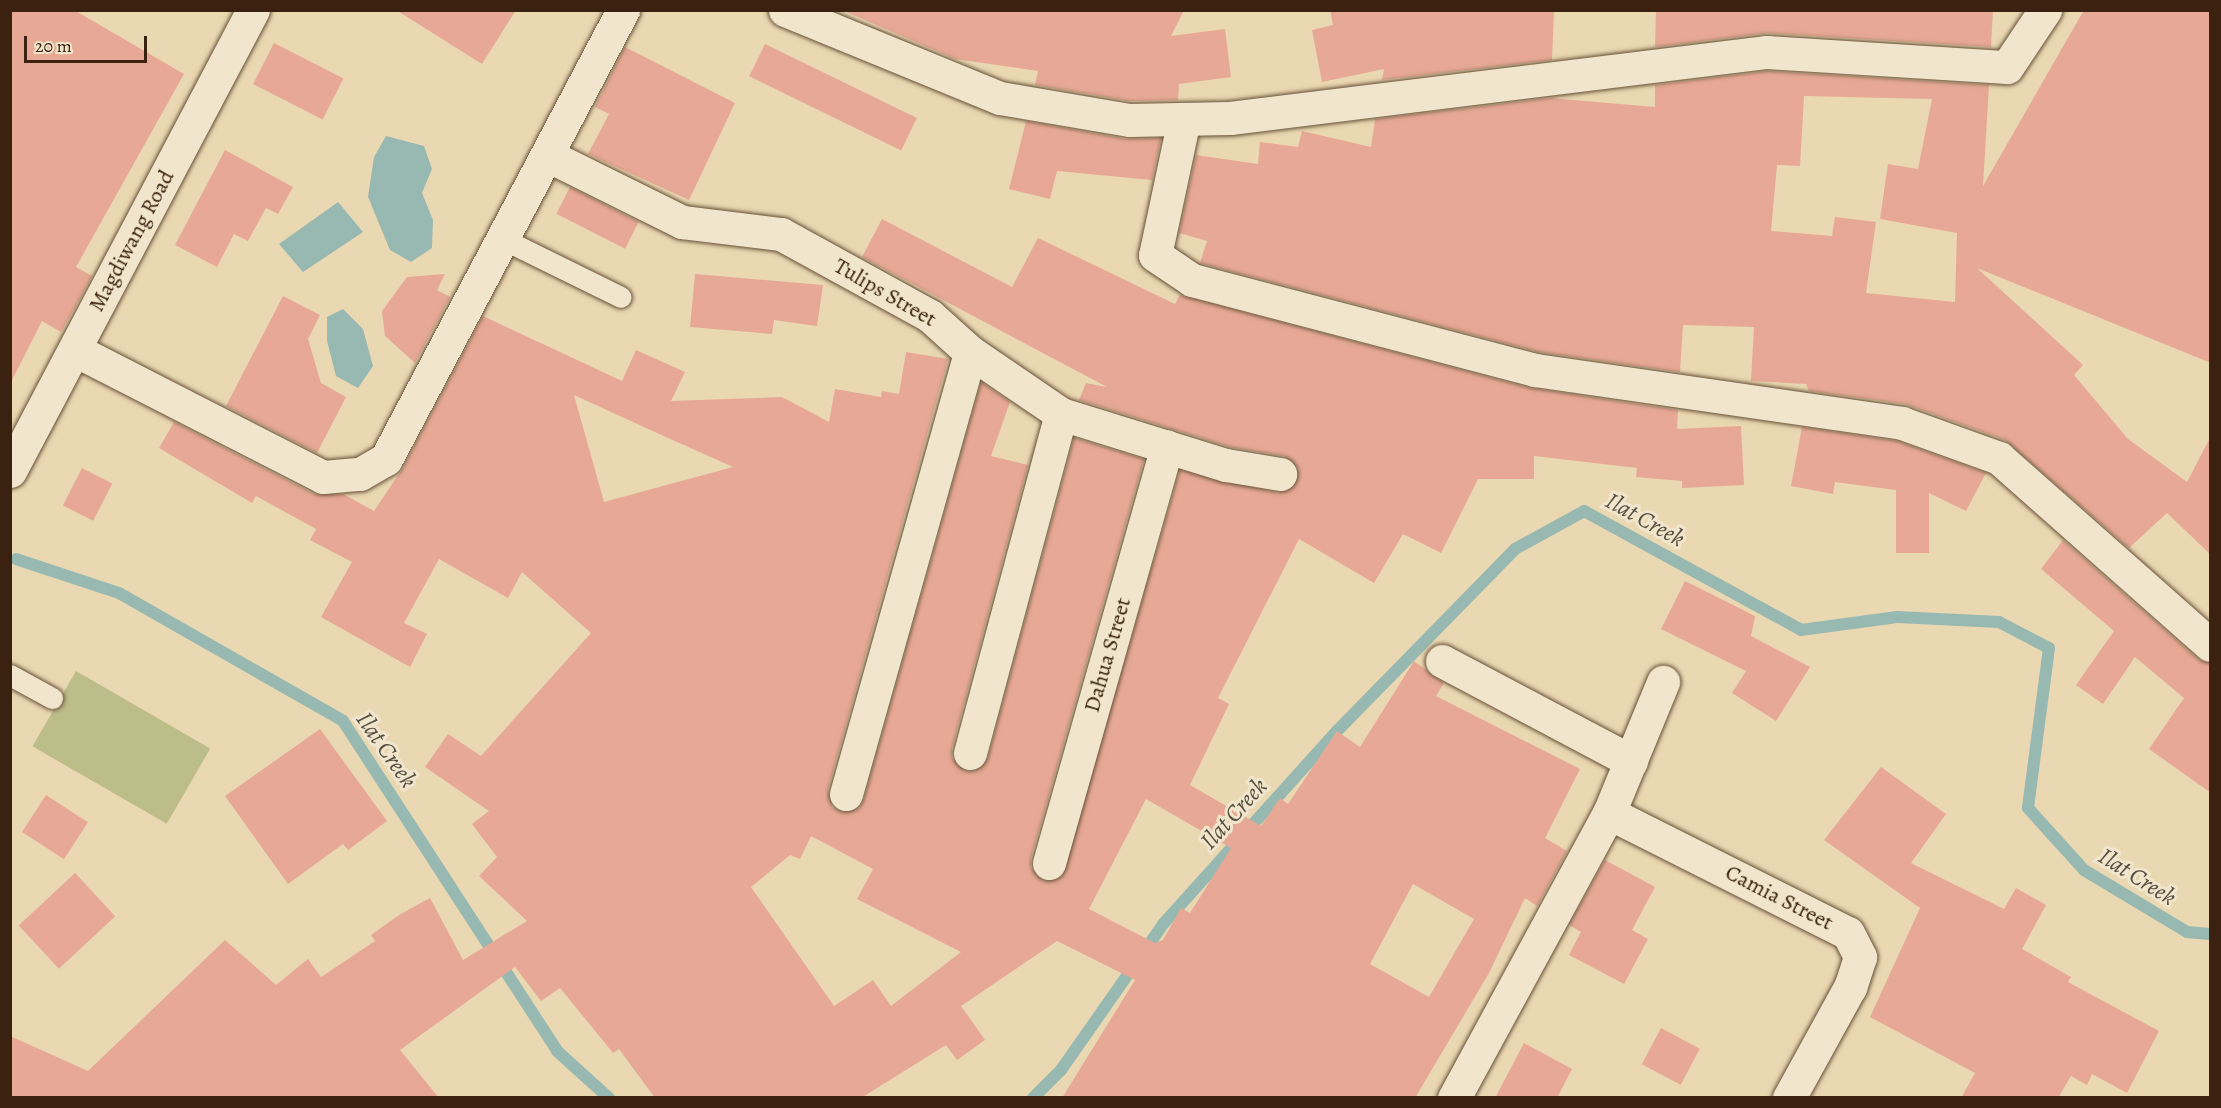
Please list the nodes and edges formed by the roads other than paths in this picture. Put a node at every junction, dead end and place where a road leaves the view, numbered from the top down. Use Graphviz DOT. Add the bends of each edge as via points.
graph roads {
  1 [pos="253,10"];
  2 [pos="623,10"];
  3 [pos="785,10"];
  4 [pos="2045,10"];
  5 [pos="1185,119"];
  6 [pos="547,155"];
  7 [pos="503,239"];
  8 [pos="621,297"];
  9 [pos="75,350"];
  10 [pos="970,351"];
  11 [pos="1061,414"];
  12 [pos="1167,446"];
  13 [pos="10,471"];
  14 [pos="1280,474"];
  15 [pos="2211,645"];
  16 [pos="1442,661"];
  17 [pos="10,675"];
  18 [pos="1663,682"];
  19 [pos="52,698"];
  20 [pos="970,753"];
  21 [pos="1631,761"];
  22 [pos="846,794"];
  23 [pos="1609,813"];
  24 [pos="1049,863"];
  25 [pos="1454,1098"];
  26 [pos="1789,1098"];
  1 -- 9 [label="street, Magdiwang Road"];
  2 -- 6 [label="street"];
  3 -- 5 [label="street" via="1000,98 1129,120"];
  4 -- 5 [label="street" via="2007,67 1767,52 1230,118"];
  5 -- 15 [label="street" via="1155,255 1192,280 1535,370 1902,423 2000,458"];
  6 -- 7 [label="street"];
  6 -- 10 [label="street, Tulips Street" via="682,222 781,234 930,316"];
  7 -- 8 [label="lane"];
  7 -- 9 [label="street" via="386,459 360,474 323,477"];
  9 -- 13 [label="street, Magdiwang Road"];
  10 -- 11 [label="street, Tulips Street"];
  10 -- 22 [label="street"];
  11 -- 12 [label="street, Tulips Street"];
  11 -- 20 [label="street"];
  12 -- 14 [label="street, Tulips Street" via="1226,465"];
  12 -- 24 [label="street, Dahua Street"];
  16 -- 21 [label="street"];
  17 -- 19 [label="lane"];
  18 -- 21 [label="street"];
  21 -- 23 [label="street"];
  23 -- 25 [label="street"];
  23 -- 26 [label="street, Camia Street" via="1848,933 1860,957 1850,987"];
}
